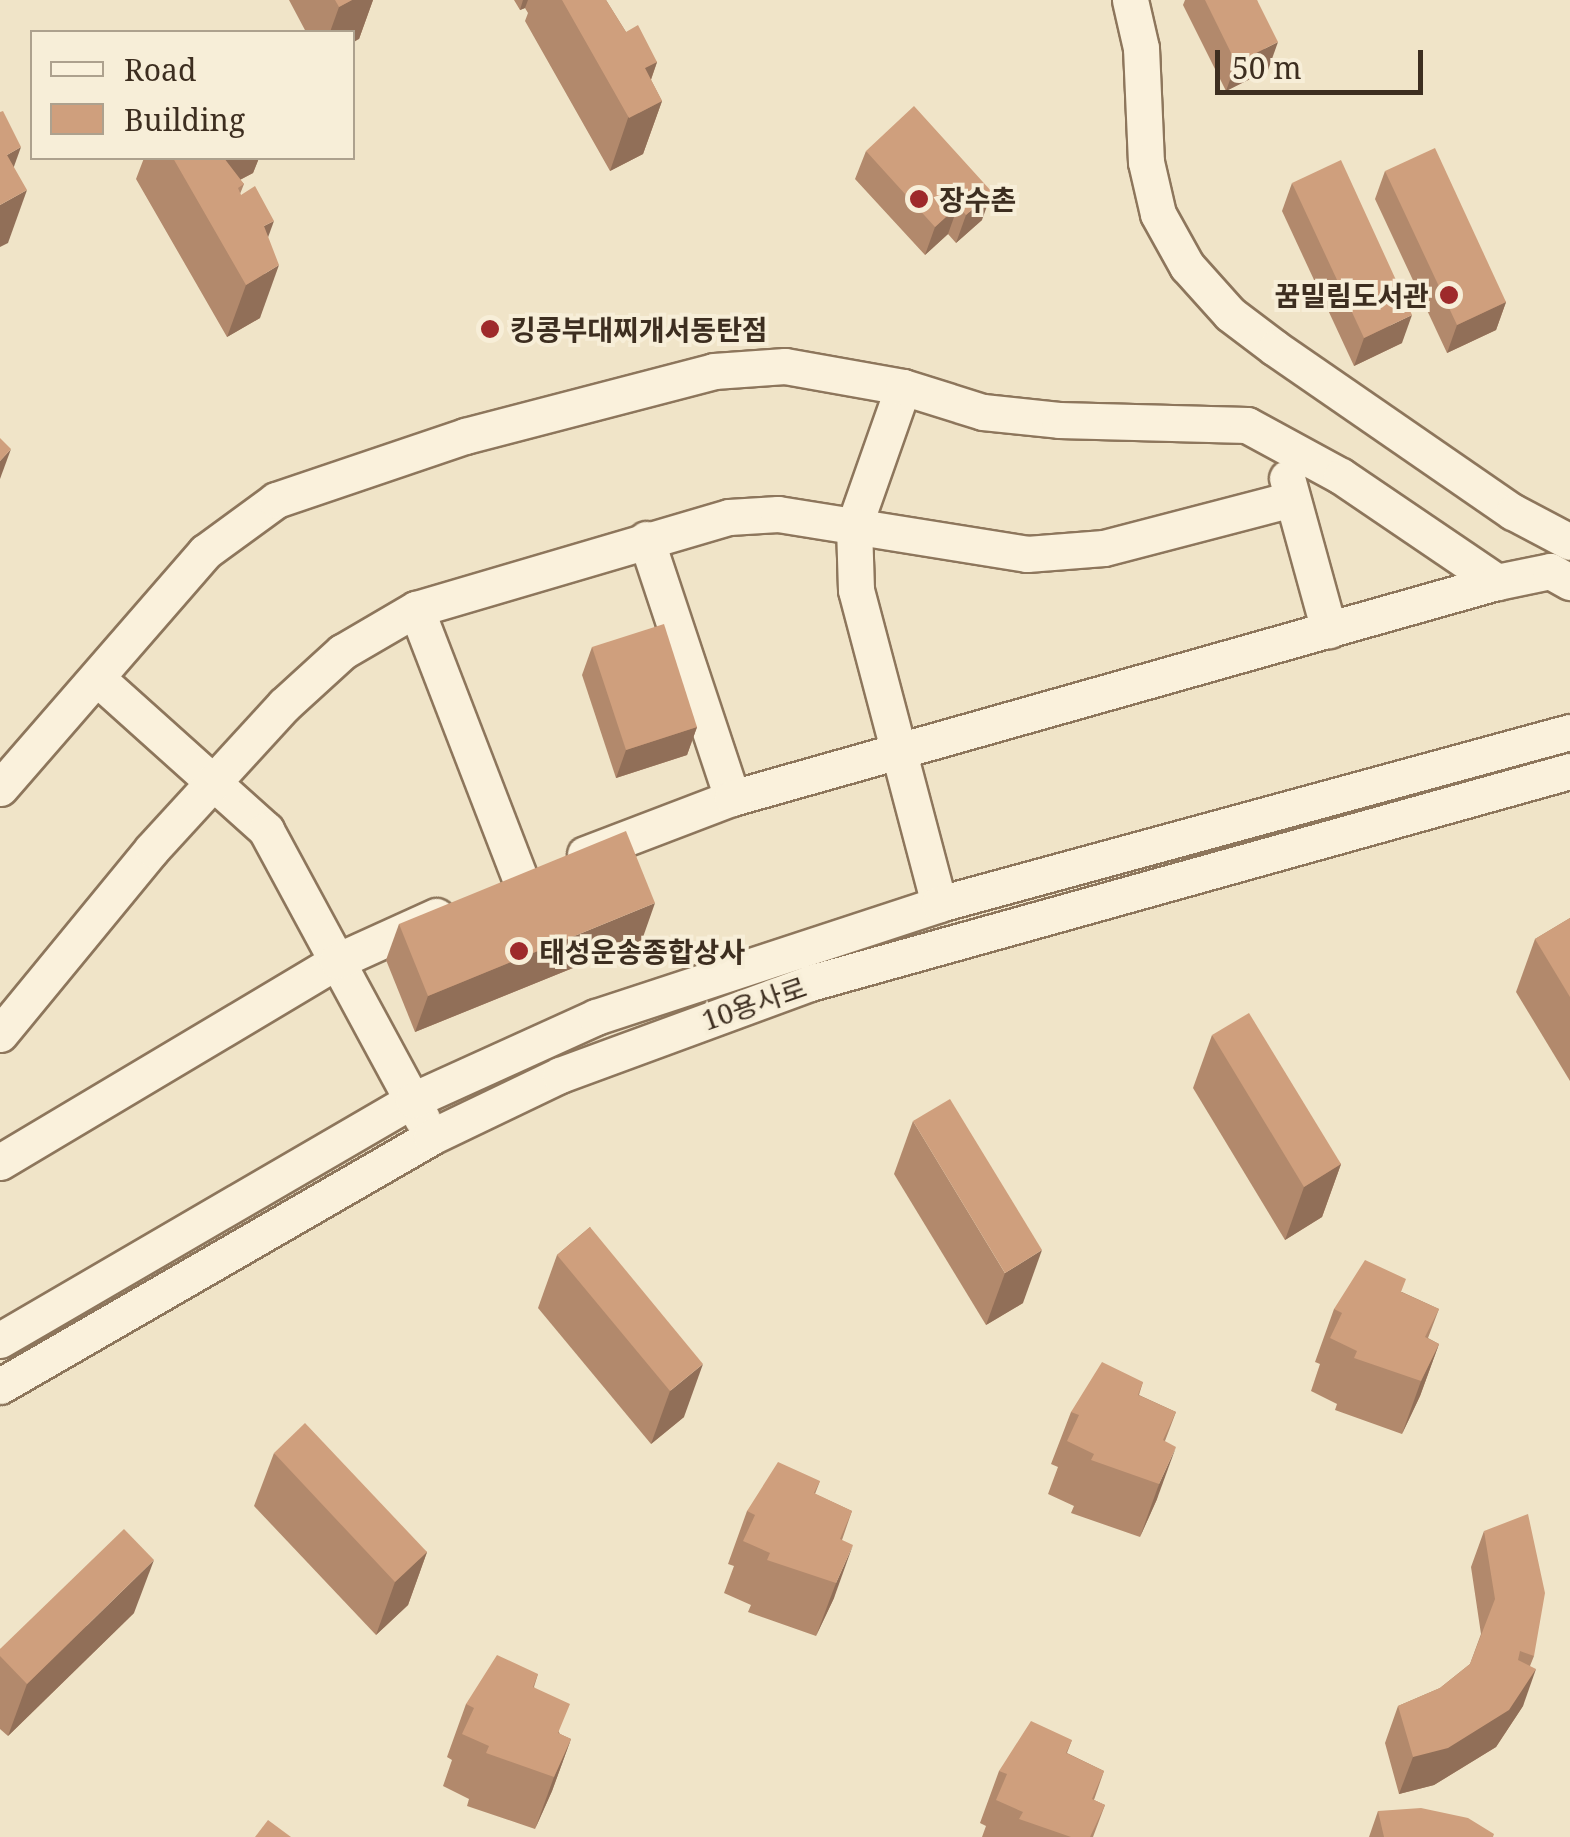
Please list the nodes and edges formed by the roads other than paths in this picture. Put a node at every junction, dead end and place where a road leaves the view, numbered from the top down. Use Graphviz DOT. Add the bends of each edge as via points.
graph roads {
  1 [pos="1130,0"];
  2 [pos="904,388"];
  3 [pos="1279,442"];
  4 [pos="1292,499"];
  5 [pos="854,526"];
  6 [pos="646,539"];
  7 [pos="1570,542"];
  8 [pos="1497,582"];
  9 [pos="1570,582"];
  10 [pos="416,609"];
  11 [pos="1329,630"];
  12 [pos="98,679"];
  13 [pos="1570,732"];
  14 [pos="896,752"];
  15 [pos="1570,770"];
  16 [pos="212,781"];
  17 [pos="0,788"];
  18 [pos="732,798"];
  19 [pos="520,878"];
  20 [pos="939,904"];
  21 [pos="337,961"];
  22 [pos="0,1034"];
  23 [pos="413,1100"];
  24 [pos="431,1138"];
  25 [pos="0,1162"];
  26 [pos="0,1340"];
  27 [pos="0,1386"];
  1 -- 7 [label="street" via="1141,48 1146,162 1158,214 1188,266 1230,314 1274,348 1513,512"];
  2 -- 3 [label="street" via="982,412 1246,425"];
  2 -- 5 [label="street"];
  2 -- 12 [label="street" via="785,366 714,370 465,436 323,482 240,521 205,552"];
  3 -- 4 [label="street"];
  3 -- 8 [label="street"];
  4 -- 5 [label="street" via="1104,548 1028,554"];
  4 -- 11 [label="street"];
  5 -- 6 [label="street" via="778,514 729,517"];
  5 -- 14 [label="street" via="856,590"];
  6 -- 10 [label="street"];
  6 -- 18 [label="street"];
  8 -- 9 [label="street" via="1550,571"];
  8 -- 11 [label="street"];
  10 -- 16 [label="street" via="342,652"];
  10 -- 19 [label="street"];
  11 -- 14 [label="street"];
  12 -- 16 [label="street"];
  12 -- 17 [label="street"];
  13 -- 20 [label="street, 10용사로"];
  14 -- 18 [label="street"];
  14 -- 20 [label="street"];
  15 -- 24 [label="street, 10용사로" via="810,984 560,1075"];
  16 -- 21 [label="street" via="266,830"];
  16 -- 22 [label="street"];
  18 -- 19 [label="street"];
  19 -- 21 [label="street"];
  20 -- 23 [label="street, 10용사로" via="691,980"];
  21 -- 23 [label="street"];
  21 -- 25 [label="street"];
  23 -- 24 [label="street"];
  23 -- 26 [label="street, 10용사로"];
  24 -- 27 [label="street, 10용사로"];
}
